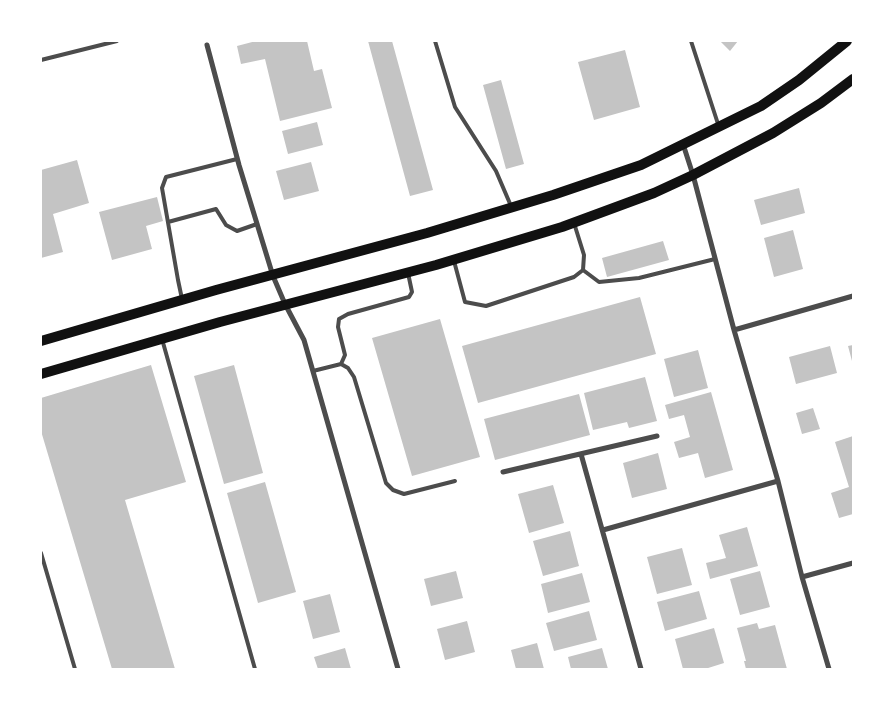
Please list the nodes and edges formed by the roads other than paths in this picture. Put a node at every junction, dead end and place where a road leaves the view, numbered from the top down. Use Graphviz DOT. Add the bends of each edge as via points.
graph roads {
  1 [pos="117,41"];
  2 [pos="435,41"];
  3 [pos="691,41"];
  4 [pos="847,41"];
  5 [pos="207,43"];
  6 [pos="41,60"];
  7 [pos="853,79"];
  8 [pos="719,127"];
  9 [pos="683,144"];
  10 [pos="237,159"];
  11 [pos="693,175"];
  12 [pos="512,207"];
  13 [pos="168,222"];
  14 [pos="574,223"];
  15 [pos="257,224"];
  16 [pos="454,259"];
  17 [pos="715,260"];
  18 [pos="582,270"];
  19 [pos="408,272"];
  20 [pos="273,276"];
  21 [pos="853,296"];
  22 [pos="183,300"];
  23 [pos="285,304"];
  24 [pos="734,330"];
  25 [pos="162,339"];
  26 [pos="41,341"];
  27 [pos="341,364"];
  28 [pos="313,371"];
  29 [pos="41,374"];
  30 [pos="657,436"];
  31 [pos="581,454"];
  32 [pos="503,472"];
  33 [pos="455,481"];
  34 [pos="778,481"];
  35 [pos="603,530"];
  36 [pos="41,553"];
  37 [pos="853,563"];
  38 [pos="802,577"];
  39 [pos="75,669"];
  40 [pos="255,669"];
  41 [pos="398,669"];
  42 [pos="641,669"];
  43 [pos="829,669"];
  1 -- 6 [label="lane"];
  2 -- 12 [label="lane" via="456,107 496,171"];
  3 -- 8 [label="lane"];
  4 -- 8 [label="main road" via="761,106"];
  5 -- 10 [label="street"];
  7 -- 11 [label="main road" via="773,133"];
  8 -- 9 [label="main road"];
  9 -- 11 [label="street"];
  9 -- 12 [label="main road" via="641,165"];
  10 -- 13 [label="lane" via="166,177 162,188"];
  10 -- 15 [label="street"];
  11 -- 14 [label="main road" via="654,194"];
  11 -- 17 [label="street"];
  12 -- 20 [label="main road"];
  13 -- 15 [label="lane" via="216,209 226,225 237,231"];
  13 -- 22 [label="lane"];
  14 -- 16 [label="main road"];
  14 -- 18 [label="lane" via="584,255"];
  15 -- 20 [label="street"];
  16 -- 18 [label="lane" via="465,302 486,306 574,277"];
  16 -- 19 [label="main road"];
  17 -- 18 [label="lane" via="638,278 599,282"];
  17 -- 24 [label="street"];
  19 -- 23 [label="main road"];
  19 -- 27 [label="lane" via="412,292 409,297 339,319 345,355"];
  20 -- 22 [label="main road"];
  20 -- 23 [label="street"];
  21 -- 24 [label="street"];
  22 -- 26 [label="main road"];
  23 -- 25 [label="main road"];
  23 -- 28 [label="street" via="304,340"];
  24 -- 34 [label="street"];
  25 -- 29 [label="main road"];
  25 -- 40 [label="lane"];
  27 -- 28 [label="lane"];
  27 -- 33 [label="lane" via="354,377 386,483 404,494"];
  28 -- 41 [label="street"];
  30 -- 31 [label="street"];
  31 -- 32 [label="street"];
  31 -- 35 [label="street"];
  34 -- 35 [label="street"];
  34 -- 38 [label="street"];
  35 -- 42 [label="street"];
  36 -- 39 [label="lane"];
  37 -- 38 [label="street"];
  38 -- 43 [label="street"];
}
